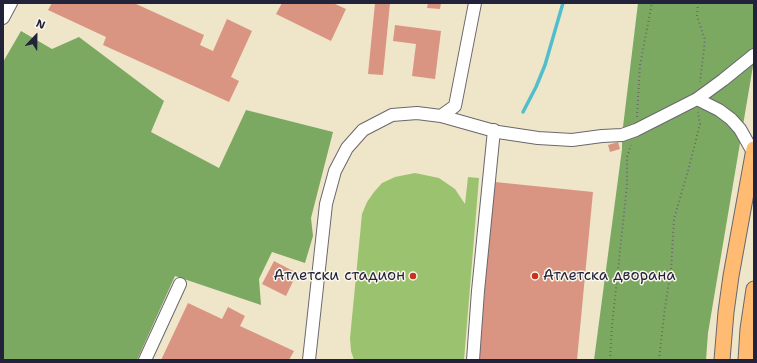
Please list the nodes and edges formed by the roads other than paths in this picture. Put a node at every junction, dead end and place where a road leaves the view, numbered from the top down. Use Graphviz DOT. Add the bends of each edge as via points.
graph roads {
  1 [pos="11,3"];
  2 [pos="475,3"];
  3 [pos="3,18"];
  4 [pos="754,55"];
  5 [pos="697,99"];
  6 [pos="441,116"];
  7 [pos="494,130"];
  8 [pos="754,151"];
  9 [pos="180,284"];
  10 [pos="754,289"];
  11 [pos="312,334"];
  12 [pos="145,360"];
  13 [pos="300,360"];
  14 [pos="309,360"];
  15 [pos="473,360"];
  16 [pos="722,360"];
  17 [pos="746,360"];
  1 -- 3 [label="street"];
  2 -- 6 [label="street" via="455,106"];
  4 -- 5 [label="street"];
  5 -- 7 [label="street" via="622,135 572,140 538,138"];
  5 -- 8 [label="street" via="731,119"];
  6 -- 7 [label="street"];
  6 -- 11 [label="street" via="417,113 392,116 363,130 346,148 335,171 326,204"];
  7 -- 15 [label="street"];
  8 -- 16 [label="main road" via="731,276"];
  9 -- 12 [label="street"];
  10 -- 17 [label="main road"];
  11 -- 13 [label="street"];
  11 -- 14 [label="street"];
}
